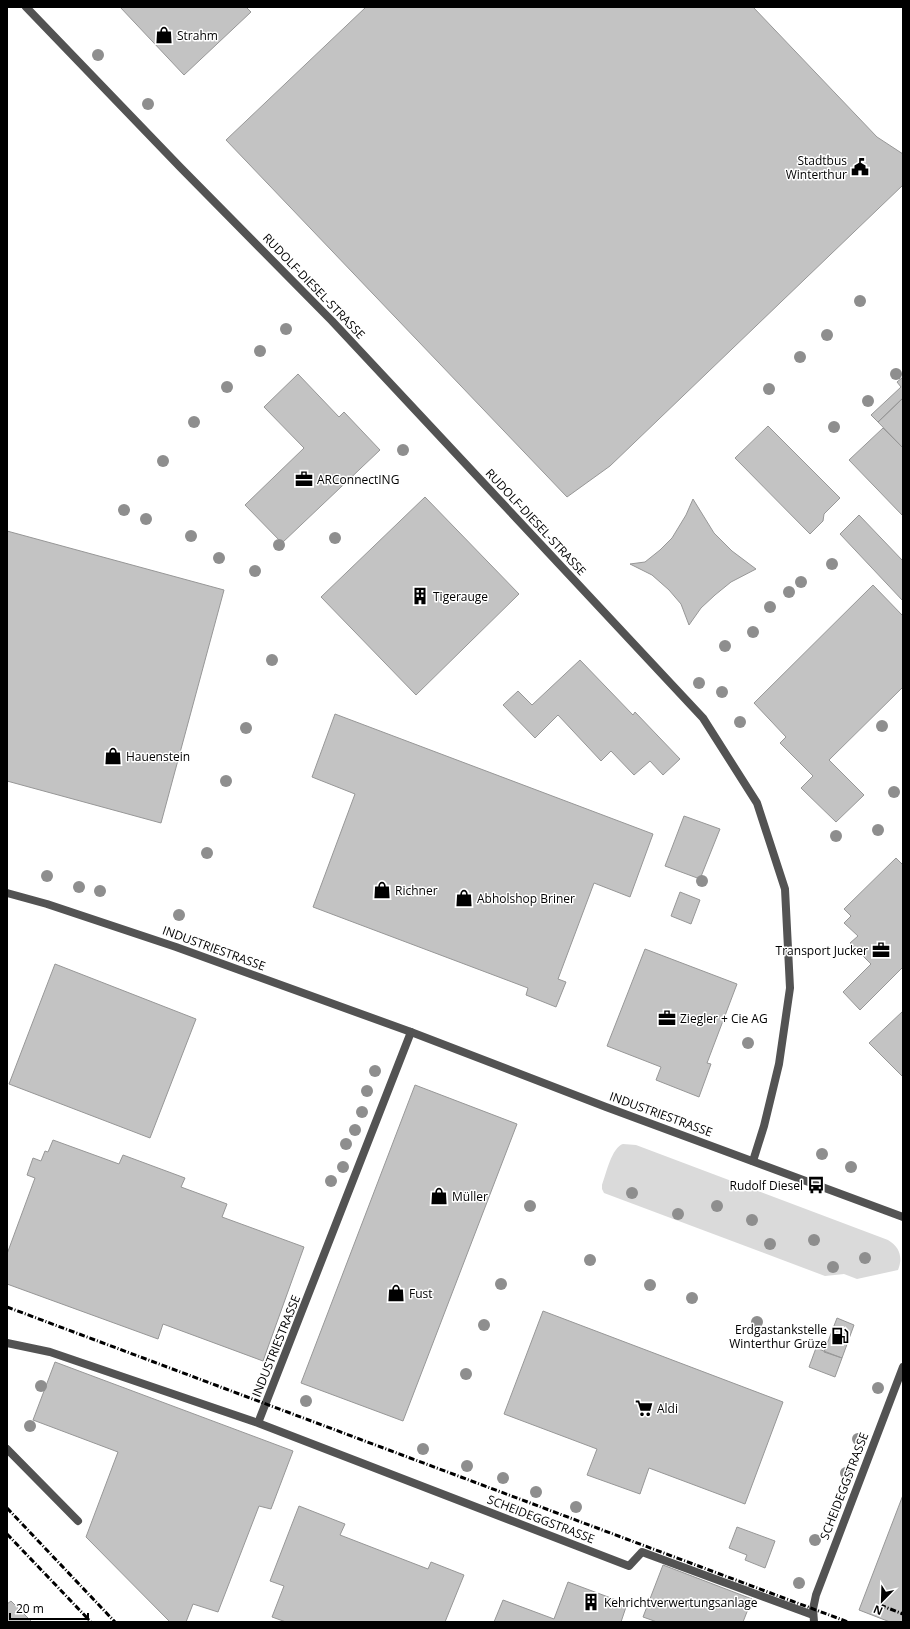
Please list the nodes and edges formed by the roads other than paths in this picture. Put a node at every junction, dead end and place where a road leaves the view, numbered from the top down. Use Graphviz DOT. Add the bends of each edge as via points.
graph roads {
  1 [pos="26,7"];
  2 [pos="7,893"];
  3 [pos="411,1032"];
  4 [pos="753,1161"];
  5 [pos="903,1217"];
  6 [pos="7,1343"];
  7 [pos="903,1367"];
  8 [pos="258,1423"];
  9 [pos="7,1449"];
  10 [pos="78,1521"];
  11 [pos="813,1618"];
  1 -- 4 [label="street, RUDOLF-DIESEL-STRASSE" via="332,321 703,718 757,803 785,889 790,988 779,1064"];
  2 -- 3 [label="street, INDUSTRIESTRASSE" via="176,947"];
  3 -- 4 [label="street, INDUSTRIESTRASSE"];
  3 -- 8 [label="street, INDUSTRIESTRASSE"];
  4 -- 5 [label="street, INDUSTRIESTRASSE"];
  6 -- 8 [label="street" via="50,1352"];
  7 -- 11 [label="street, SCHEIDEGGSTRASSE" via="816,1595"];
  8 -- 11 [label="street, SCHEIDEGGSTRASSE" via="629,1566 642,1552"];
  9 -- 10 [label="street"];
}
